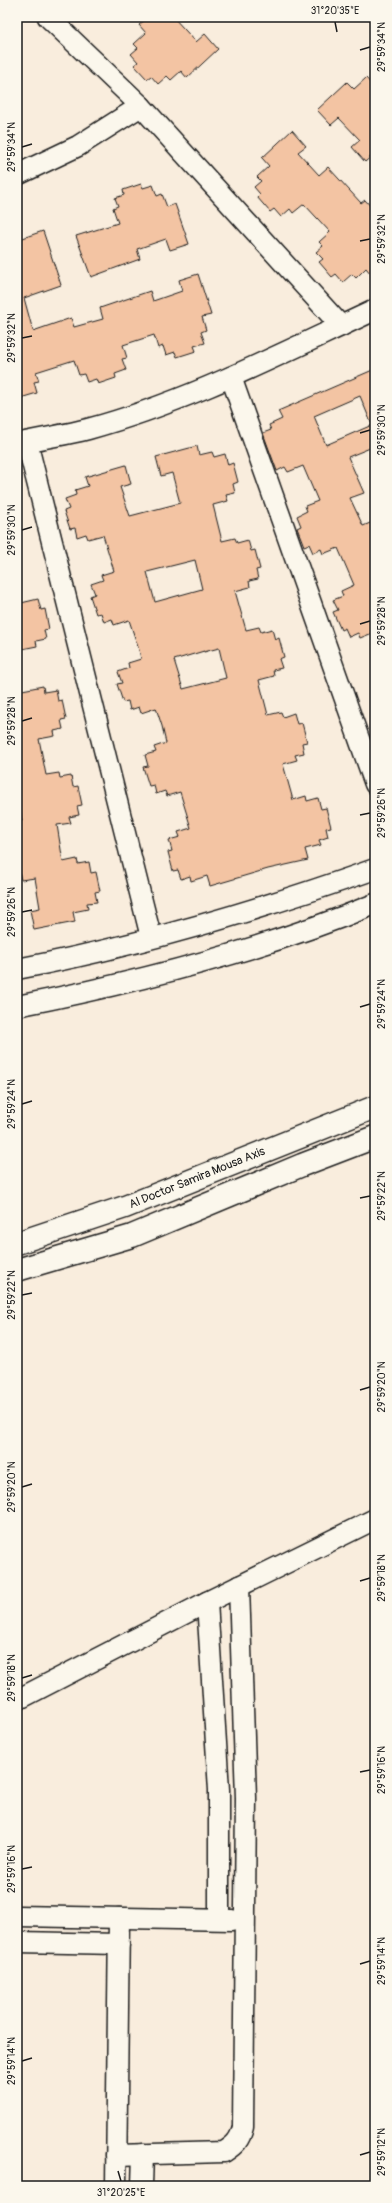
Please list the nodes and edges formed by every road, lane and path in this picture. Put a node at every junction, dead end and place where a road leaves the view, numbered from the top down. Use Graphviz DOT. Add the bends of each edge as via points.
graph roads {
  1 [pos="48,17"];
  2 [pos="141,106"];
  3 [pos="17,175"];
  4 [pos="375,310"];
  5 [pos="341,326"];
  6 [pos="231,377"];
  7 [pos="22,443"];
  8 [pos="375,784"];
  9 [pos="375,869"];
  10 [pos="375,904"];
  11 [pos="151,937"];
  12 [pos="17,969"];
  13 [pos="17,1006"];
  14 [pos="375,1107"];
  15 [pos="375,1137"];
  16 [pos="17,1243"];
  17 [pos="17,1270"];
  18 [pos="375,1519"];
  19 [pos="239,1586"];
  20 [pos="207,1602"];
  21 [pos="17,1700"];
  22 [pos="219,1790"];
  23 [pos="246,1790"];
  24 [pos="17,1916"];
  25 [pos="120,1918"];
  26 [pos="219,1920"];
  27 [pos="244,1920"];
  28 [pos="17,1942"];
  29 [pos="119,1944"];
  30 [pos="143,2154"];
  31 [pos="116,2155"];
  32 [pos="116,2186"];
  33 [pos="142,2186"];
  1 -- 2 [label="street"];
  2 -- 3 [label="street" via="78,146"];
  2 -- 5 [label="street"];
  4 -- 5 [label="street"];
  5 -- 6 [label="street"];
  6 -- 7 [label="street" via="137,413 89,428"];
  6 -- 8 [label="street"];
  7 -- 11 [label="street"];
  9 -- 11 [label="street" via="269,904"];
  10 -- 13 [label="street" via="280,939 160,974"];
  11 -- 12 [label="street" via="68,960"];
  14 -- 16 [label="main road, Al Doctor Samira Mousa Axis" via="125,1207"];
  15 -- 17 [label="main road" via="132,1236"];
  18 -- 19 [label="street"];
  19 -- 20 [label="street"];
  19 -- 23 [label="street"];
  20 -- 21 [label="street"];
  20 -- 22 [label="street"];
  22 -- 23 [label="street"];
  22 -- 26 [label="street"];
  23 -- 27 [label="street"];
  24 -- 25 [label="street"];
  25 -- 26 [label="street"];
  25 -- 29 [label="street"];
  26 -- 27 [label="street"];
  27 -- 30 [label="street" via="244,2127 240,2138 234,2146 224,2152"];
  28 -- 29 [label="street"];
  29 -- 31 [label="street"];
  30 -- 31 [label="street"];
  30 -- 33 [label="street"];
  31 -- 32 [label="street"];
}
